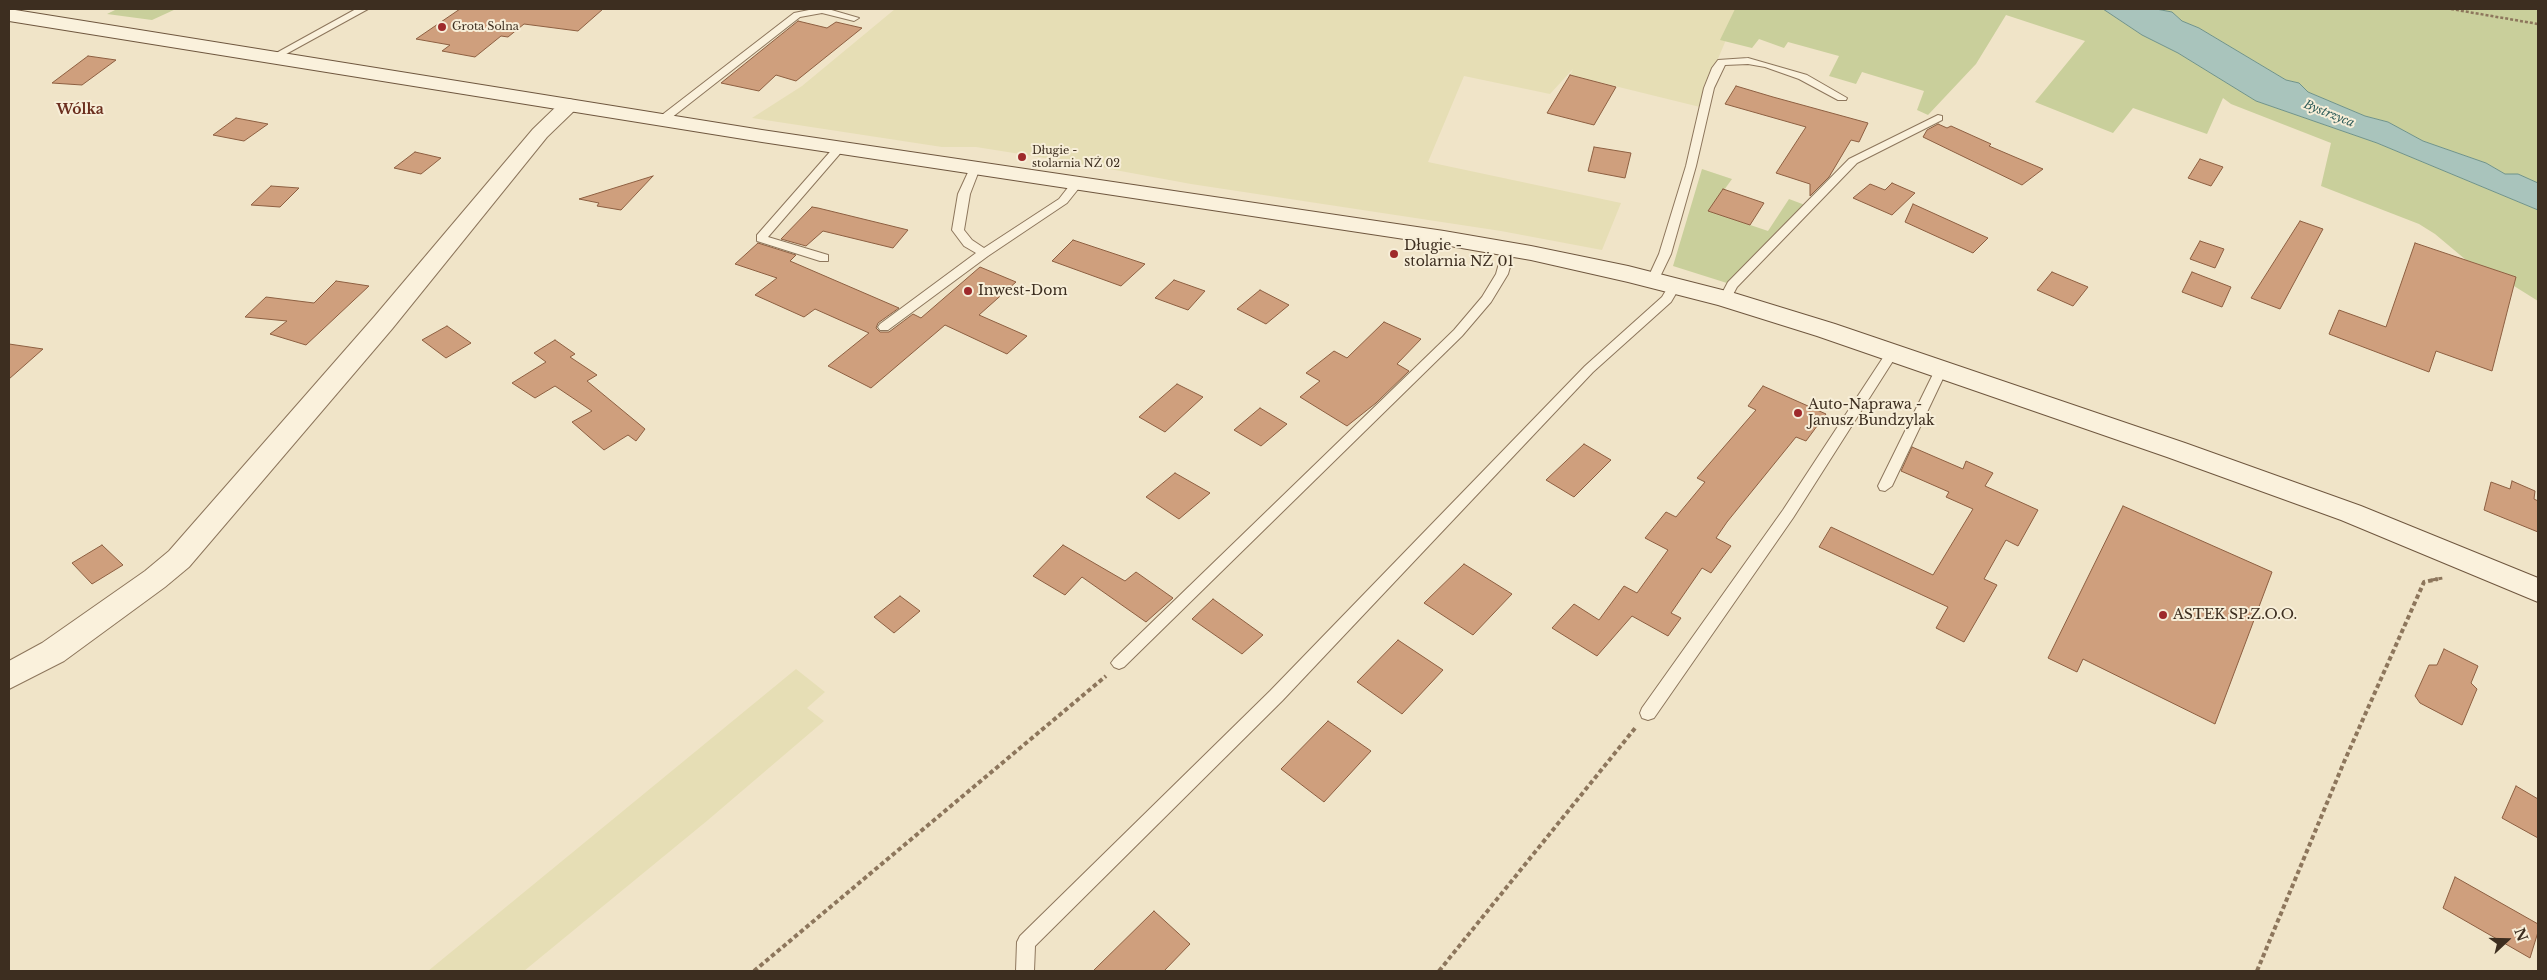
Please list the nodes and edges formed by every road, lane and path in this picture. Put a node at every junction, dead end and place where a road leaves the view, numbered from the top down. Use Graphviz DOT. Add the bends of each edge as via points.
graph roads {
  1 [pos="363,9"];
  2 [pos="2451,9"];
  3 [pos="9,15"];
  4 [pos="854,18"];
  5 [pos="2538,24"];
  6 [pos="274,57"];
  7 [pos="1842,98"];
  8 [pos="569,105"];
  9 [pos="1938,118"];
  10 [pos="662,120"];
  11 [pos="840,147"];
  12 [pos="975,168"];
  13 [pos="1077,183"];
  14 [pos="1509,249"];
  15 [pos="984,253"];
  16 [pos="824,258"];
  17 [pos="1664,283"];
  18 [pos="1725,299"];
  19 [pos="884,327"];
  20 [pos="1892,353"];
  21 [pos="1941,370"];
  22 [pos="1885,486"];
  23 [pos="2449,577"];
  24 [pos="2538,590"];
  25 [pos="1119,663"];
  26 [pos="9,676"];
  27 [pos="1648,713"];
  28 [pos="754,971"];
  29 [pos="1025,971"];
  30 [pos="1439,971"];
  31 [pos="2257,971"];
  1 -- 6 [label="lane"];
  2 -- 5 [label="path"];
  3 -- 6 [label="main road"];
  4 -- 10 [label="lane" via="822,10 798,15"];
  6 -- 8 [label="main road"];
  7 -- 17 [label="lane" via="1803,77 1767,64 1722,62 1709,88 1691,166 1665,254"];
  8 -- 10 [label="main road"];
  8 -- 26 [label="main road" via="540,133 383,323 179,559 53,652"];
  9 -- 18 [label="lane" via="1853,161 1732,285"];
  10 -- 11 [label="main road"];
  11 -- 12 [label="main road"];
  11 -- 16 [label="lane" via="761,238"];
  12 -- 13 [label="main road"];
  12 -- 15 [label="lane" via="964,194 958,230"];
  13 -- 14 [label="main road"];
  13 -- 15 [label="lane" via="1063,201"];
  14 -- 17 [label="main road"];
  14 -- 25 [label="lane" via="1502,274 1458,333"];
  15 -- 19 [label="lane"];
  17 -- 18 [label="main road"];
  17 -- 29 [label="lane" via="1661,304 1588,369 1276,696 1026,942"];
  18 -- 20 [label="main road"];
  20 -- 21 [label="main road"];
  20 -- 27 [label="lane" via="1788,514"];
  21 -- 22 [label="lane"];
  21 -- 24 [label="main road" via="2303,495"];
  23 -- 31 [label="path" via="2424,582 2344,762"];
  25 -- 28 [label="path" via="1092,690"];
  27 -- 30 [label="path"];
}
